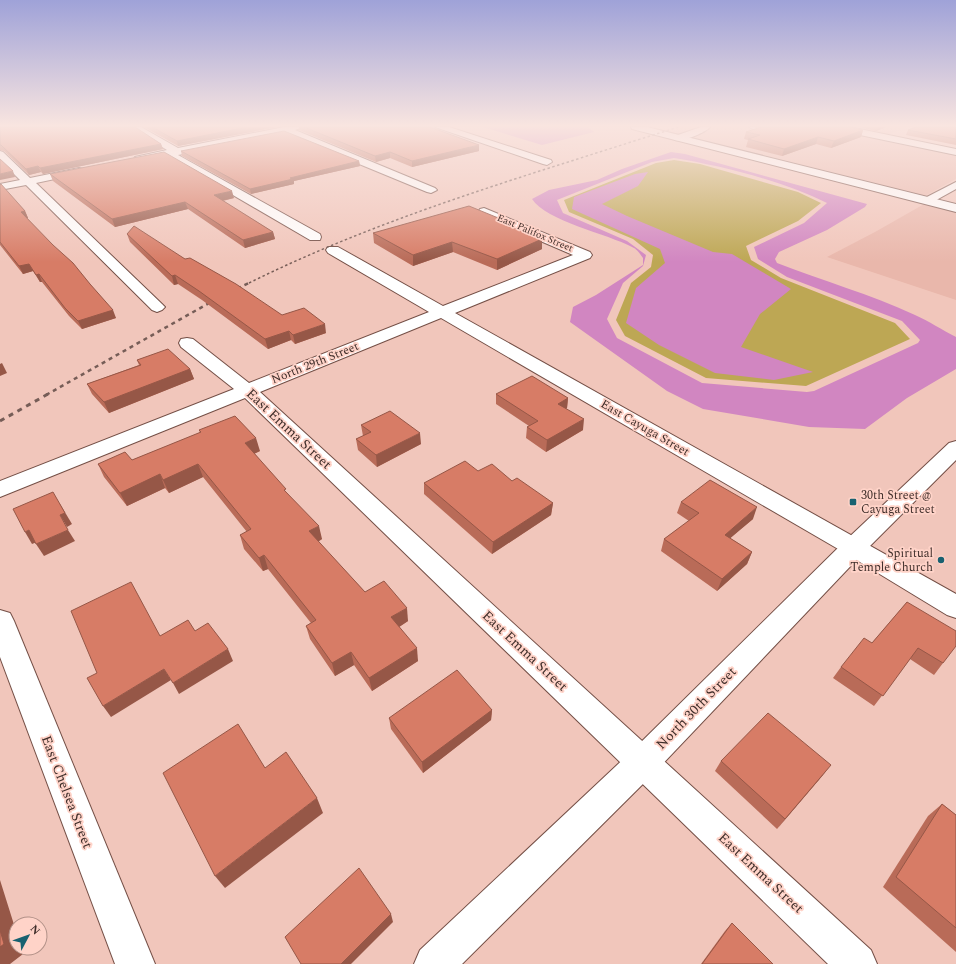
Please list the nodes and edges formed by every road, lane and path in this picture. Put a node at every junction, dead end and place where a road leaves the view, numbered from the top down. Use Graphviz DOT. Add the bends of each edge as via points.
graph roads {
  1 [pos="19,172"];
  2 [pos="75,172"];
  3 [pos="205,172"];
  4 [pos="387,172"];
  5 [pos="812,172"];
  6 [pos="28,181"];
  7 [pos="956,185"];
  8 [pos="0,187"];
  9 [pos="431,190"];
  10 [pos="927,201"];
  11 [pos="956,208"];
  12 [pos="484,212"];
  13 [pos="315,237"];
  14 [pos="334,250"];
  15 [pos="586,255"];
  16 [pos="157,307"];
  17 [pos="443,312"];
  18 [pos="187,343"];
  19 [pos="247,390"];
  20 [pos="956,448"];
  21 [pos="0,490"];
  22 [pos="854,547"];
  23 [pos="956,607"];
  24 [pos="0,621"];
  25 [pos="643,762"];
  26 [pos="135,964"];
  27 [pos="434,964"];
  28 [pos="857,964"];
  1 -- 6 [label="street"];
  2 -- 6 [label="street"];
  3 -- 13 [label="street"];
  4 -- 9 [label="street"];
  5 -- 10 [label="street"];
  6 -- 8 [label="street"];
  6 -- 16 [label="street"];
  7 -- 10 [label="street"];
  10 -- 11 [label="street"];
  12 -- 15 [label="street, East Palifox Street"];
  14 -- 17 [label="street, East Cayuga Street"];
  15 -- 17 [label="street, North 29th Street"];
  17 -- 19 [label="street, North 29th Street"];
  17 -- 22 [label="street, East Cayuga Street"];
  18 -- 19 [label="street, East Emma Street"];
  19 -- 21 [label="street, North 29th Street"];
  19 -- 25 [label="street, East Emma Street"];
  20 -- 22 [label="street, North 30th Street"];
  22 -- 23 [label="street, East Cayuga Street"];
  22 -- 25 [label="street, North 30th Street"];
  24 -- 26 [label="street, East Chelsea Street"];
  25 -- 27 [label="street, North 30th Street"];
  25 -- 28 [label="street, East Emma Street"];
}
